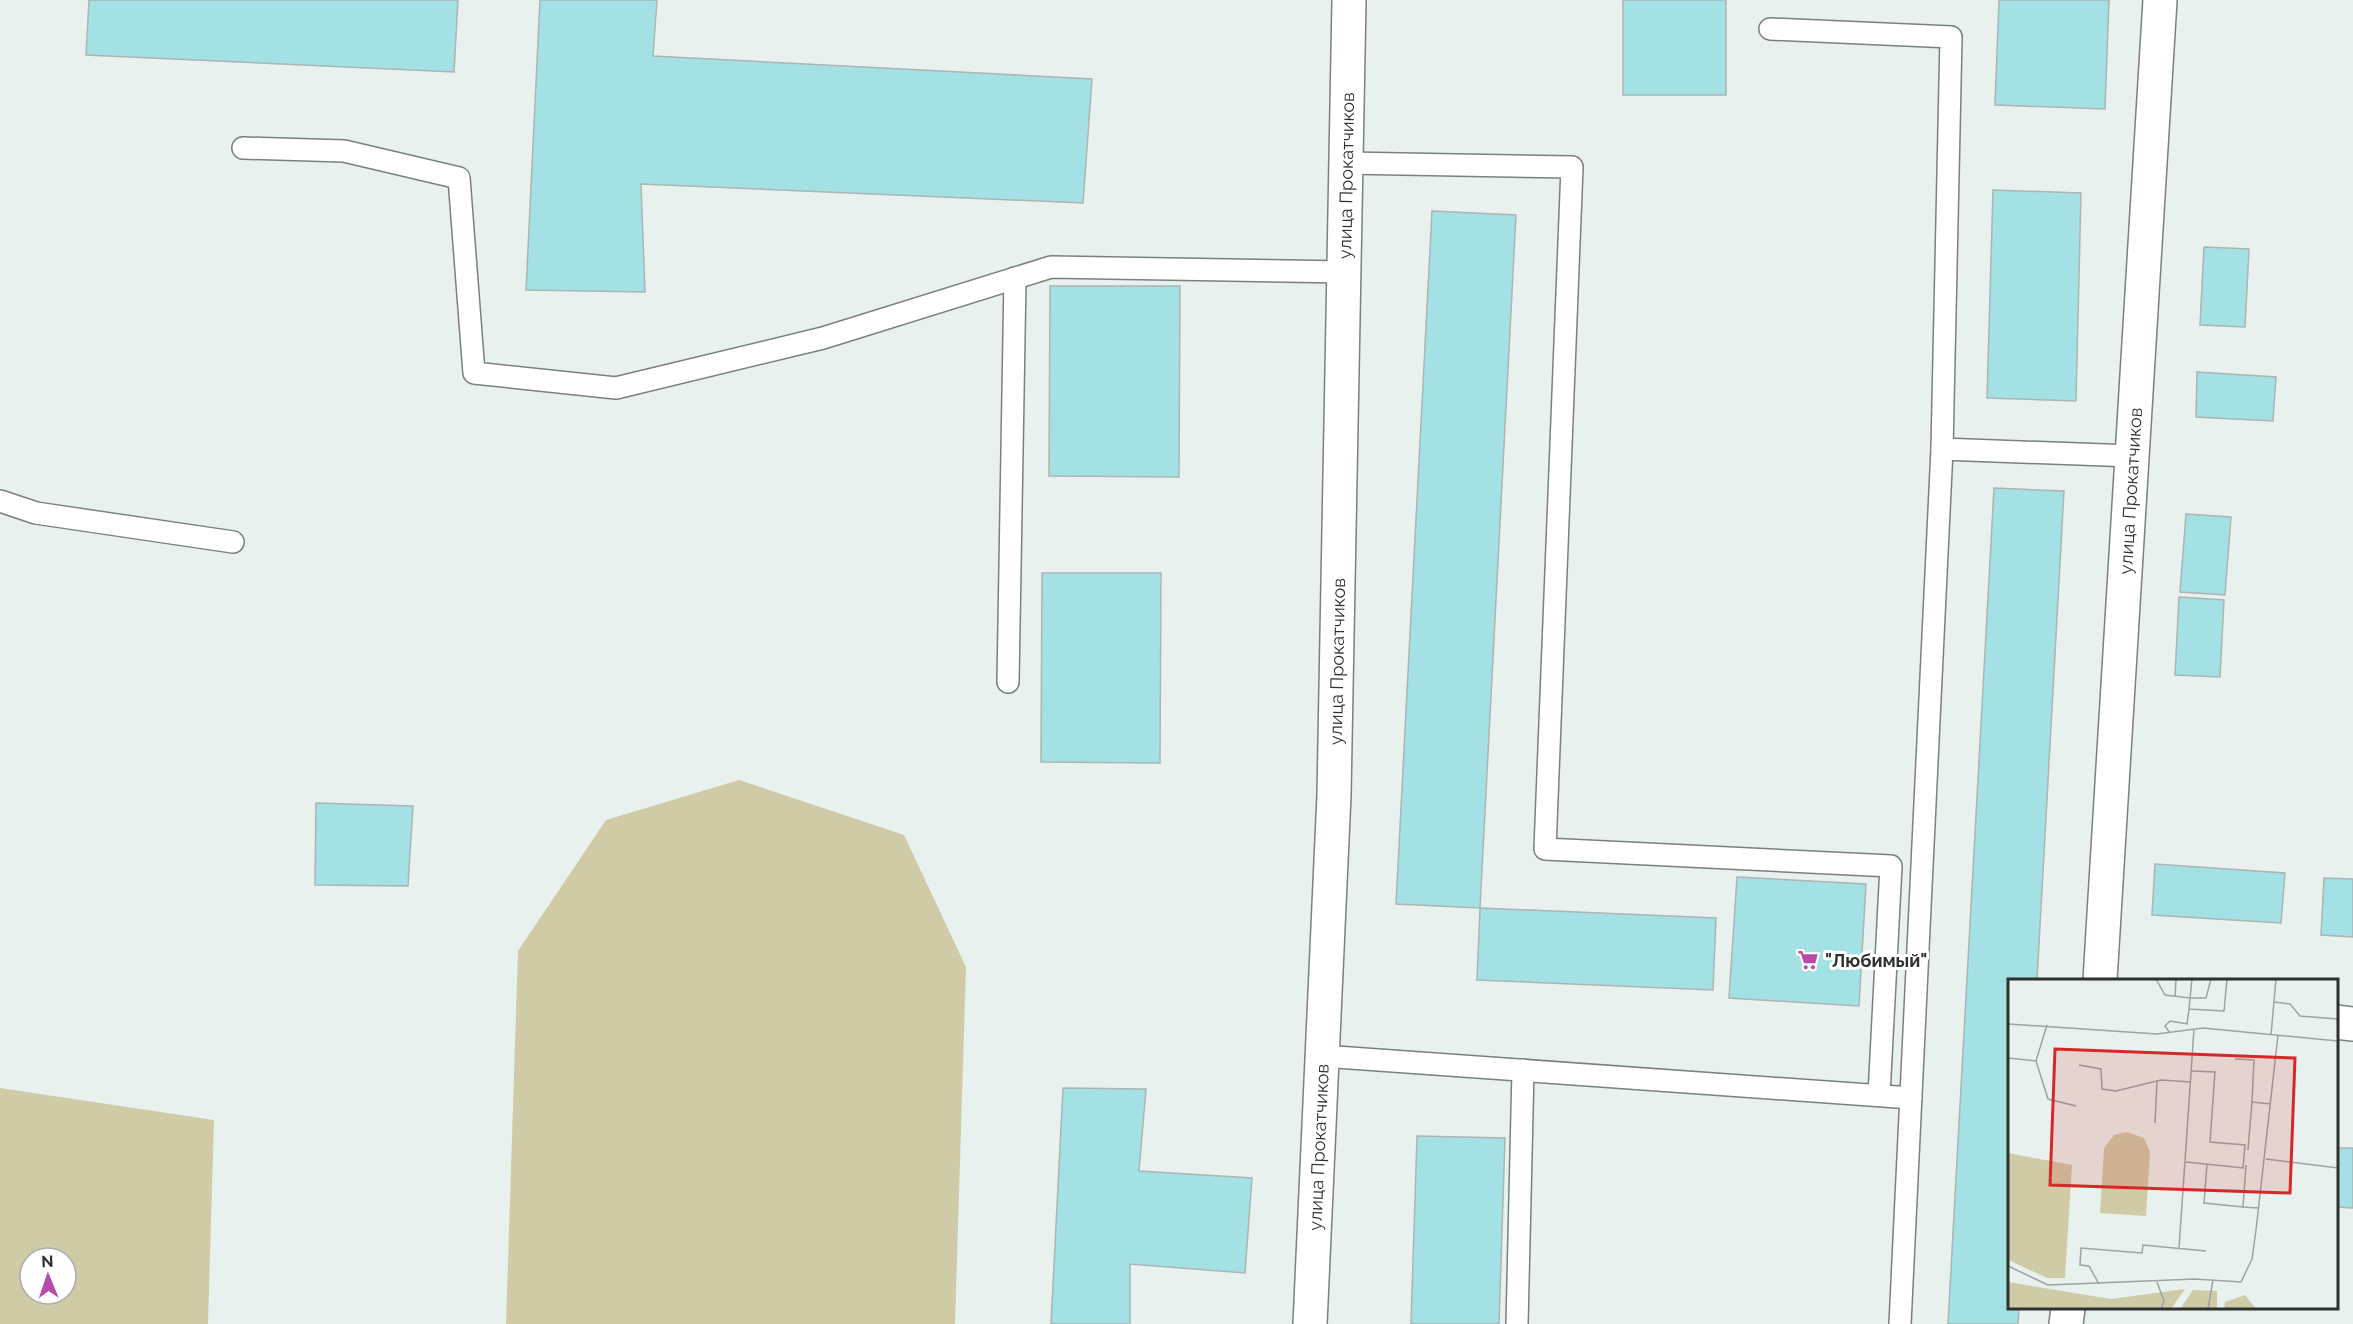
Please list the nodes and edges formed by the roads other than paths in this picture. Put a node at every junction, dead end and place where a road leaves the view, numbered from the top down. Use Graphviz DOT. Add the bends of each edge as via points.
graph roads {
  1 [pos="1349,0"];
  2 [pos="2160,0"];
  3 [pos="1770,29"];
  4 [pos="243,148"];
  5 [pos="1346,163"];
  6 [pos="1344,272"];
  7 [pos="1015,278"];
  8 [pos="1942,448"];
  9 [pos="2132,456"];
  10 [pos="0,501"];
  11 [pos="233,542"];
  12 [pos="1008,682"];
  13 [pos="2100,979"];
  14 [pos="2338,1023"];
  15 [pos="2353,1024"];
  16 [pos="1322,1056"];
  17 [pos="1523,1070"];
  18 [pos="1879,1095"];
  19 [pos="1911,1098"];
  20 [pos="2068,1309"];
  21 [pos="1310,1324"];
  22 [pos="1517,1324"];
  23 [pos="1900,1324"];
  24 [pos="2066,1324"];
  1 -- 5 [label="street, улица Прокатчиков"];
  2 -- 9 [label="street, улица Прокатчиков"];
  3 -- 8 [label="lane" via="1951,37"];
  4 -- 7 [label="lane" via="344,151 459,178 474,373 616,388 823,338"];
  5 -- 6 [label="street, улица Прокатчиков"];
  5 -- 18 [label="lane" via="1572,167 1545,849 1891,866"];
  6 -- 7 [label="lane" via="1051,267"];
  6 -- 16 [label="street, улица Прокатчиков" via="1334,795"];
  7 -- 12 [label="lane"];
  8 -- 9 [label="lane"];
  8 -- 19 [label="lane"];
  9 -- 13 [label="street, улица Прокатчиков"];
  10 -- 11 [label="lane" via="36,513"];
  14 -- 15 [label="street"];
  16 -- 17 [label="lane"];
  16 -- 21 [label="street, улица Прокатчиков"];
  17 -- 18 [label="lane"];
  17 -- 22 [label="lane"];
  18 -- 19 [label="lane"];
  19 -- 23 [label="lane"];
  20 -- 24 [label="street"];
}
